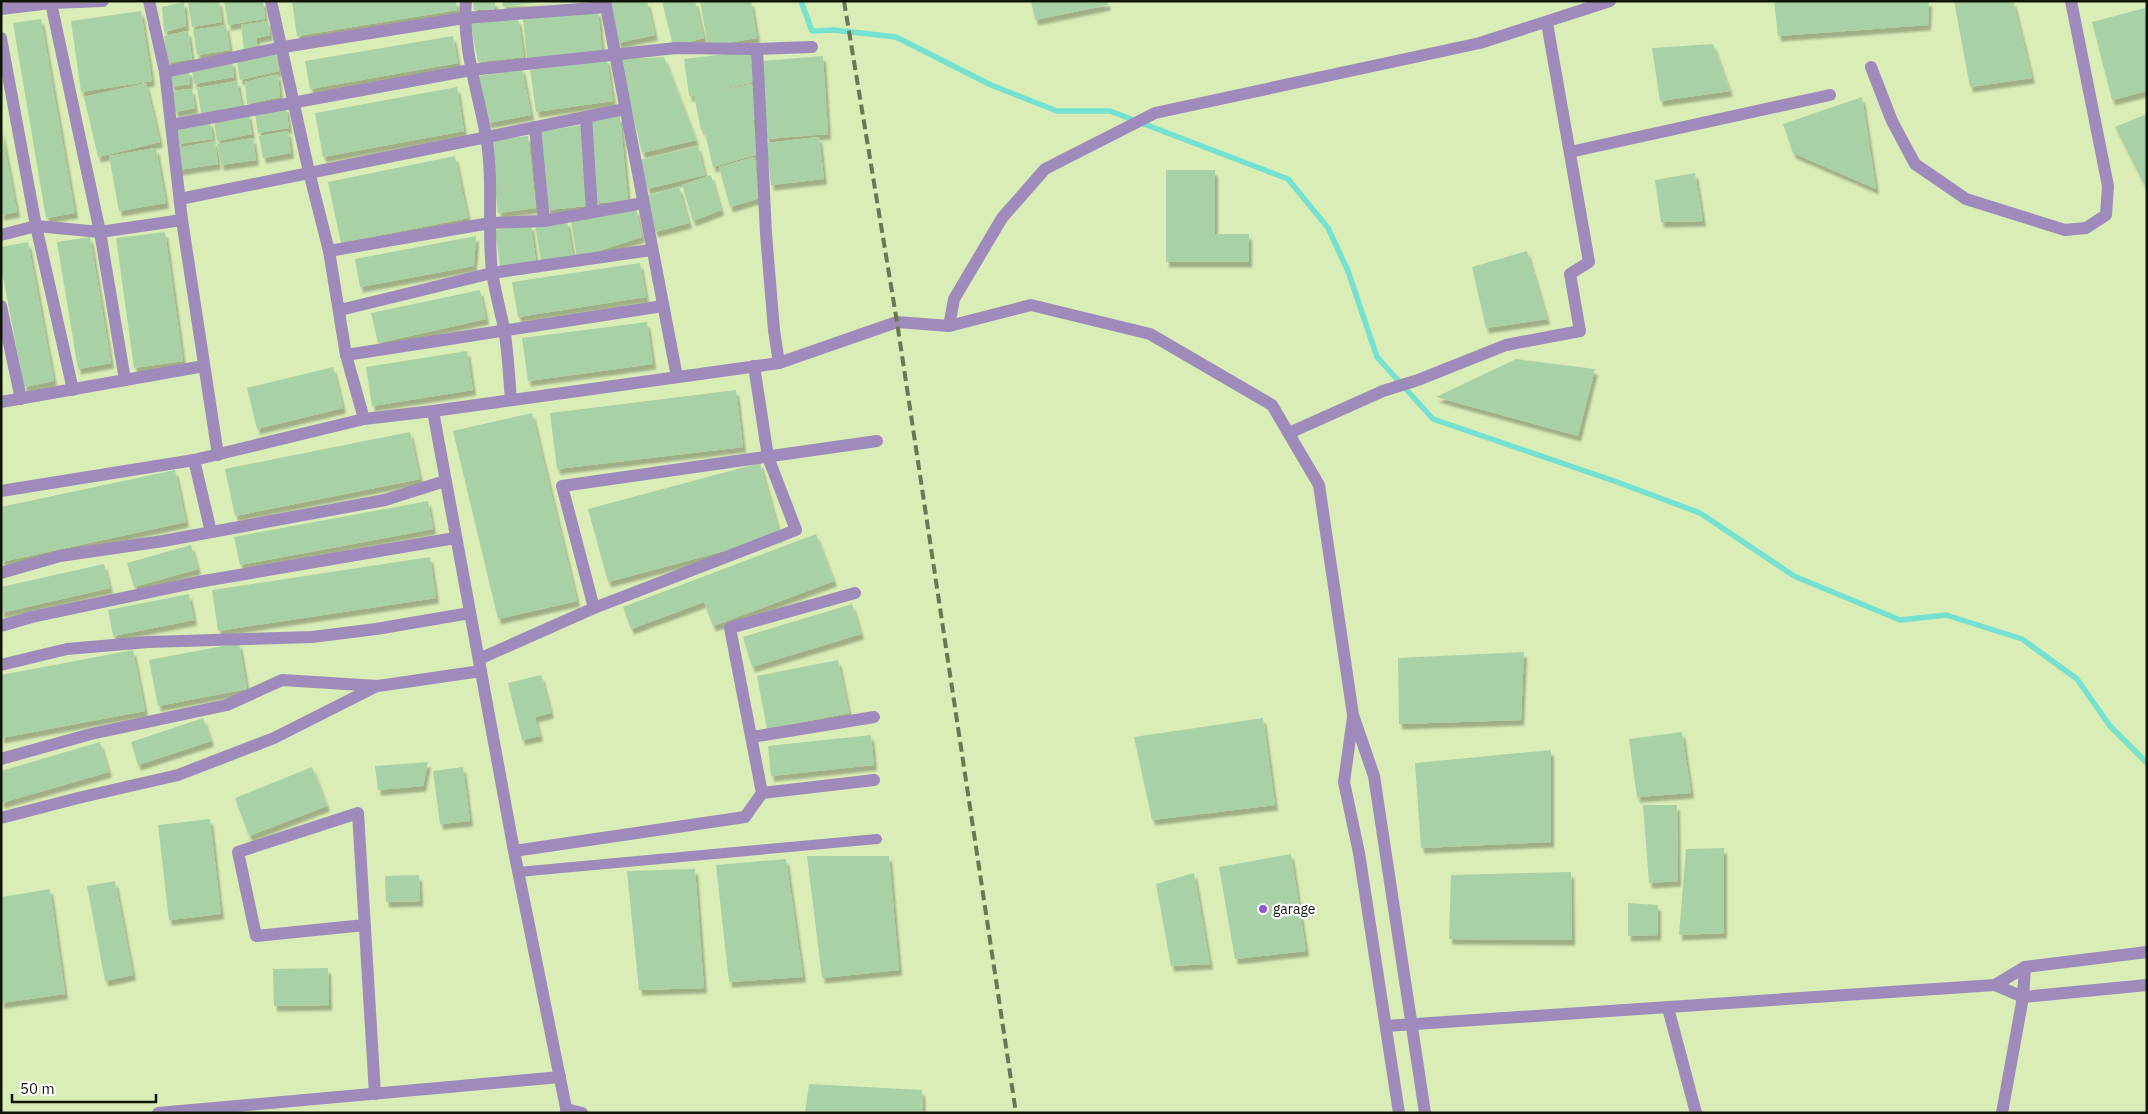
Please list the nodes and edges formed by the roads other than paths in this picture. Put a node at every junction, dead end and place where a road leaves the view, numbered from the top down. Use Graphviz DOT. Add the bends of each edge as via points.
graph roads {
  1 [pos="103,1"];
  2 [pos="149,1"];
  3 [pos="272,1"];
  4 [pos="466,1"];
  5 [pos="1610,1"];
  6 [pos="2072,1"];
  7 [pos="51,3"];
  8 [pos="606,4"];
  9 [pos="1,9"];
  10 [pos="464,18"];
  11 [pos="1547,23"];
  12 [pos="1,38"];
  13 [pos="283,47"];
  14 [pos="812,47"];
  15 [pos="757,49"];
  16 [pos="615,54"];
  17 [pos="1871,67"];
  18 [pos="471,70"];
  19 [pos="165,72"];
  20 [pos="1830,95"];
  21 [pos="294,102"];
  22 [pos="625,109"];
  23 [pos="586,117"];
  24 [pos="171,125"];
  25 [pos="535,127"];
  26 [pos="486,136"];
  27 [pos="1570,152"];
  28 [pos="309,172"];
  29 [pos="180,199"];
  30 [pos="643,203"];
  31 [pos="592,212"];
  32 [pos="182,220"];
  33 [pos="544,221"];
  34 [pos="490,223"];
  35 [pos="36,226"];
  36 [pos="100,232"];
  37 [pos="1,234"];
  38 [pos="651,250"];
  39 [pos="328,251"];
  40 [pos="492,273"];
  41 [pos="1,306"];
  42 [pos="663,306"];
  43 [pos="340,310"];
  44 [pos="949,326"];
  45 [pos="504,331"];
  46 [pos="346,355"];
  47 [pos="779,363"];
  48 [pos="204,366"];
  49 [pos="754,366"];
  50 [pos="677,378"];
  51 [pos="125,380"];
  52 [pos="73,390"];
  53 [pos="21,399"];
  54 [pos="511,400"];
  55 [pos="1,402"];
  56 [pos="433,410"];
  57 [pos="364,419"];
  58 [pos="1289,433"];
  59 [pos="877,440"];
  60 [pos="218,455"];
  61 [pos="768,457"];
  62 [pos="194,460"];
  63 [pos="445,481"];
  64 [pos="1,491"];
  65 [pos="211,532"];
  66 [pos="455,538"];
  67 [pos="1,573"];
  68 [pos="855,593"];
  69 [pos="594,608"];
  70 [pos="470,614"];
  71 [pos="1,626"];
  72 [pos="479,658"];
  73 [pos="1,665"];
  74 [pos="481,671"];
  75 [pos="378,686"];
  76 [pos="1353,715"];
  77 [pos="874,717"];
  78 [pos="752,737"];
  79 [pos="1,759"];
  80 [pos="874,780"];
  81 [pos="762,793"];
  82 [pos="1,818"];
  83 [pos="877,839"];
  84 [pos="514,851"];
  85 [pos="518,872"];
  86 [pos="365,925"];
  87 [pos="2147,952"];
  88 [pos="2025,967"];
  89 [pos="1995,985"];
  90 [pos="2147,985"];
  91 [pos="2023,997"];
  92 [pos="1668,1008"];
  93 [pos="1411,1023"];
  94 [pos="1386,1026"];
  95 [pos="560,1077"];
  96 [pos="375,1094"];
  97 [pos="566,1111"];
  98 [pos="158,1113"];
  99 [pos="582,1113"];
  100 [pos="1399,1113"];
  101 [pos="1425,1113"];
  102 [pos="1696,1113"];
  103 [pos="2002,1113"];
  1 -- 7 [label="street"];
  2 -- 19 [label="street"];
  3 -- 13 [label="street"];
  4 -- 10 [label="street"];
  5 -- 11 [label="street"];
  6 -- 17 [label="street" via="2108,186 2106,215 2086,228 2065,230 1966,199 1915,164 1892,121"];
  7 -- 9 [label="street"];
  7 -- 36 [label="street"];
  8 -- 10 [label="street"];
  8 -- 16 [label="street"];
  10 -- 13 [label="street"];
  10 -- 18 [label="street"];
  11 -- 27 [label="street"];
  11 -- 44 [label="street" via="1480,43 1155,113 1046,168 1002,218 954,299"];
  12 -- 35 [label="street"];
  13 -- 19 [label="street"];
  13 -- 21 [label="street"];
  14 -- 15 [label="street"];
  15 -- 16 [label="street" via="676,48"];
  15 -- 47 [label="street" via="766,234"];
  16 -- 18 [label="street"];
  16 -- 22 [label="street"];
  18 -- 21 [label="street"];
  18 -- 26 [label="street"];
  19 -- 24 [label="street"];
  20 -- 27 [label="street"];
  21 -- 24 [label="street"];
  21 -- 28 [label="street"];
  22 -- 23 [label="street"];
  22 -- 30 [label="street"];
  23 -- 25 [label="street"];
  23 -- 31 [label="street"];
  24 -- 29 [label="street"];
  25 -- 26 [label="street"];
  25 -- 33 [label="street"];
  26 -- 28 [label="street"];
  26 -- 34 [label="street" via="492,189"];
  27 -- 58 [label="street" via="1589,262 1570,274 1580,331 1506,345 1383,391"];
  28 -- 29 [label="street"];
  28 -- 39 [label="street"];
  29 -- 32 [label="street"];
  30 -- 31 [label="street"];
  30 -- 38 [label="street"];
  31 -- 33 [label="street"];
  32 -- 36 [label="street"];
  32 -- 48 [label="street"];
  33 -- 34 [label="street"];
  34 -- 39 [label="street"];
  34 -- 40 [label="street"];
  35 -- 36 [label="street"];
  35 -- 37 [label="street"];
  35 -- 52 [label="street"];
  36 -- 51 [label="street"];
  38 -- 40 [label="street"];
  38 -- 42 [label="street"];
  39 -- 43 [label="street"];
  40 -- 43 [label="street"];
  40 -- 45 [label="street"];
  41 -- 53 [label="street"];
  42 -- 45 [label="street"];
  42 -- 50 [label="street"];
  43 -- 46 [label="street"];
  44 -- 47 [label="street" via="896,322"];
  44 -- 58 [label="street" via="1031,305 1150,334 1272,405"];
  45 -- 46 [label="street"];
  45 -- 54 [label="street"];
  46 -- 57 [label="street"];
  47 -- 49 [label="street"];
  48 -- 51 [label="street"];
  48 -- 60 [label="street"];
  49 -- 50 [label="street"];
  49 -- 61 [label="street"];
  50 -- 54 [label="street"];
  51 -- 52 [label="street"];
  52 -- 53 [label="street"];
  53 -- 55 [label="street"];
  54 -- 56 [label="street"];
  56 -- 57 [label="street"];
  56 -- 63 [label="street"];
  57 -- 60 [label="street"];
  58 -- 76 [label="street" via="1319,485"];
  59 -- 61 [label="street"];
  60 -- 62 [label="street"];
  61 -- 69 [label="street" via="796,530"];
  61 -- 69 [label="street" via="562,486"];
  62 -- 64 [label="street"];
  62 -- 65 [label="street"];
  63 -- 65 [label="street" via="385,500"];
  63 -- 66 [label="street"];
  65 -- 67 [label="street" via="60,556"];
  66 -- 70 [label="street"];
  66 -- 71 [label="street" via="198,582"];
  68 -- 78 [label="street" via="730,628"];
  69 -- 72 [label="street"];
  70 -- 72 [label="street"];
  70 -- 73 [label="street" via="312,637 148,642 67,649"];
  72 -- 74 [label="street"];
  74 -- 75 [label="street"];
  74 -- 84 [label="street"];
  75 -- 79 [label="street" via="282,680 227,704 91,734"];
  75 -- 82 [label="street" via="274,738 178,775"];
  76 -- 93 [label="street" via="1374,776"];
  76 -- 94 [label="street" via="1344,782 1359,853"];
  77 -- 78 [label="street"];
  78 -- 81 [label="street"];
  80 -- 81 [label="street"];
  81 -- 84 [label="street" via="745,817"];
  83 -- 85 [label="lane"];
  84 -- 85 [label="street"];
  85 -- 95 [label="street"];
  86 -- 86 [label="street" via="358,813 238,852 256,936"];
  86 -- 96 [label="street"];
  87 -- 88 [label="street"];
  88 -- 89 [label="street"];
  88 -- 91 [label="street"];
  89 -- 91 [label="street"];
  89 -- 92 [label="street"];
  90 -- 91 [label="street"];
  91 -- 103 [label="street"];
  92 -- 93 [label="street"];
  92 -- 102 [label="street"];
  93 -- 94 [label="street"];
  93 -- 101 [label="street"];
  94 -- 100 [label="street"];
  95 -- 96 [label="street"];
  95 -- 97 [label="street"];
  96 -- 98 [label="street"];
  97 -- 99 [label="street"];
}
